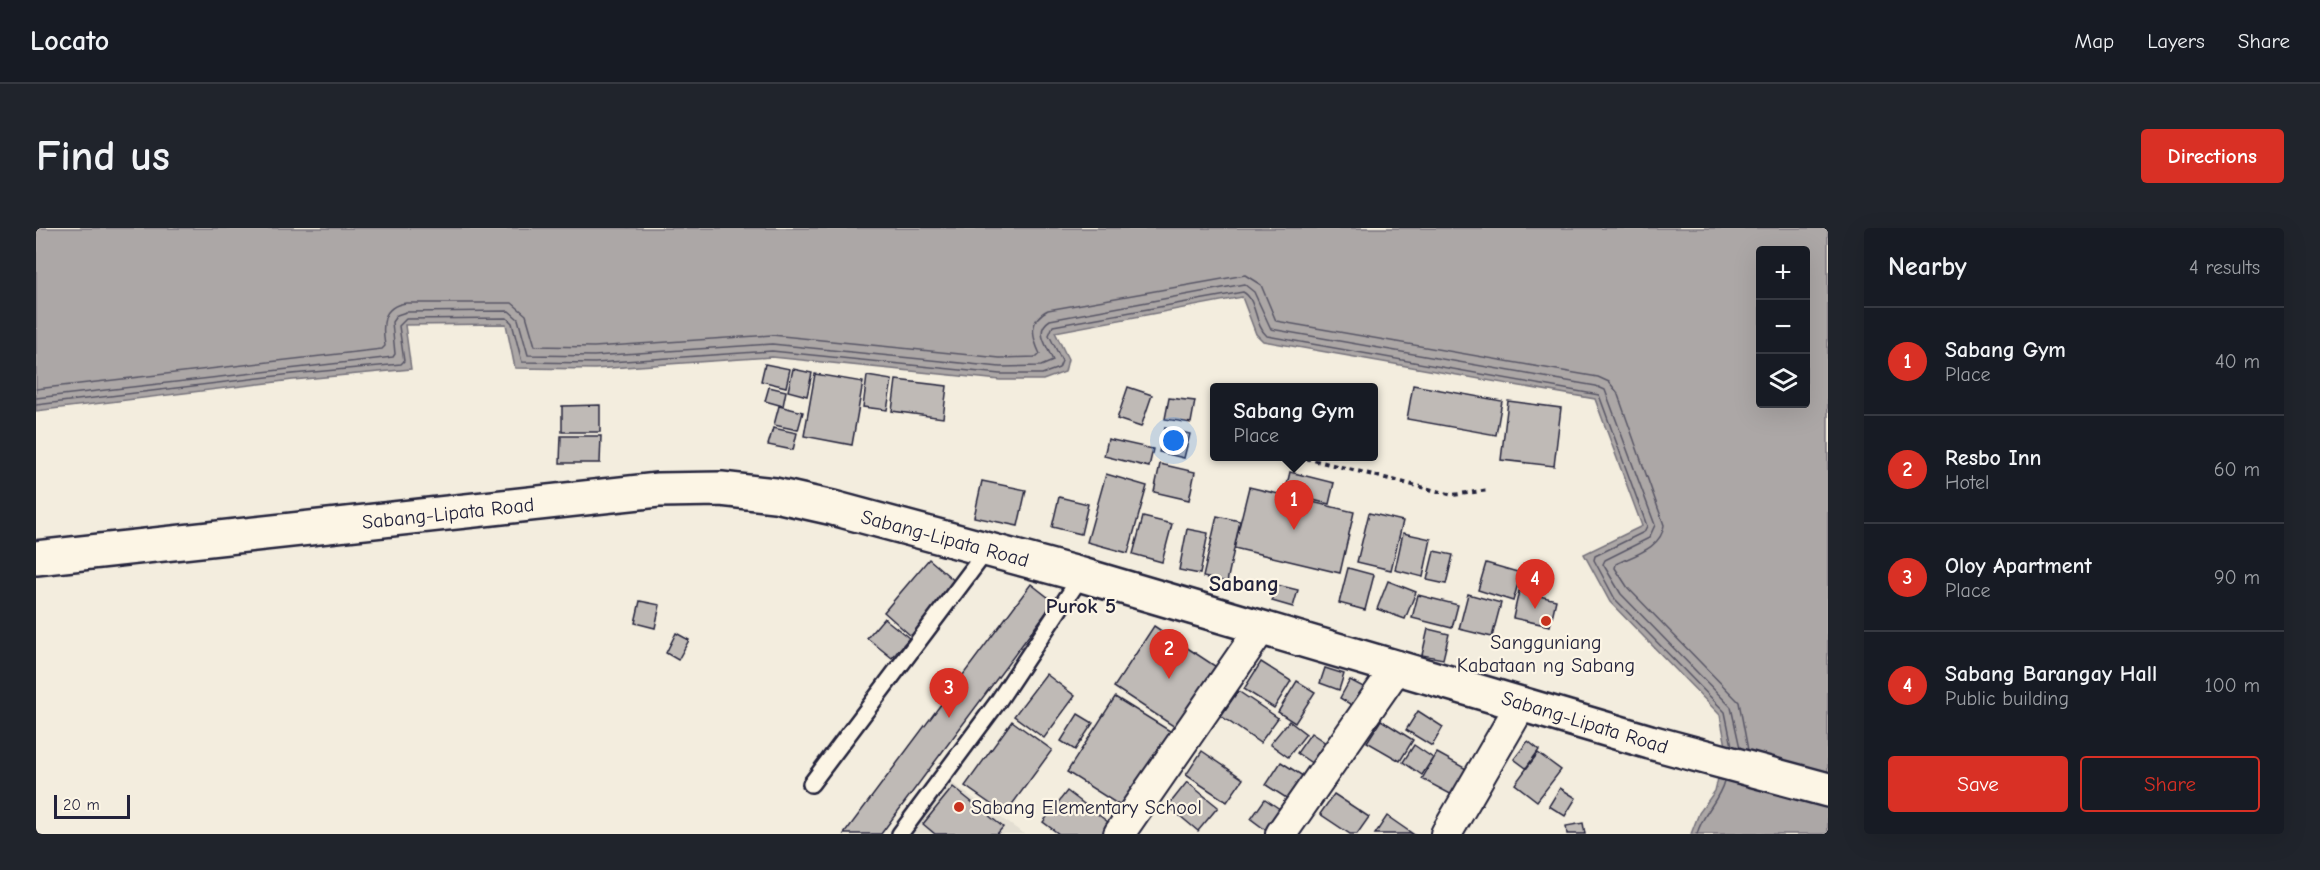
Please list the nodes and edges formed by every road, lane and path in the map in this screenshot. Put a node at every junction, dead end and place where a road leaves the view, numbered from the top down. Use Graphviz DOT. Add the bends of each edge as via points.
graph roads {
  1 [pos="1317,461"];
  2 [pos="1489,490"];
  3 [pos="987,550"];
  4 [pos="36,558"];
  5 [pos="1082,575"];
  6 [pos="1262,627"];
  7 [pos="1398,666"];
  8 [pos="1522,703"];
  9 [pos="811,784"];
  10 [pos="1828,790"];
  11 [pos="900,834"];
  12 [pos="1119,834"];
  13 [pos="1281,834"];
  14 [pos="1446,834"];
  1 -- 2 [label="path" via="1453,495"];
  3 -- 4 [label="main road, Sabang-Lipata Road" via="833,508 775,495 721,489 658,490"];
  3 -- 5 [label="main road, Sabang-Lipata Road"];
  3 -- 9 [label="lane"];
  5 -- 6 [label="main road, Sabang-Lipata Road"];
  5 -- 11 [label="lane" via="997,703"];
  6 -- 7 [label="main road, Sabang-Lipata Road"];
  6 -- 12 [label="street"];
  7 -- 8 [label="main road, Sabang-Lipata Road"];
  7 -- 13 [label="street"];
  8 -- 10 [label="main road, Sabang-Lipata Road"];
  8 -- 14 [label="street"];
}
